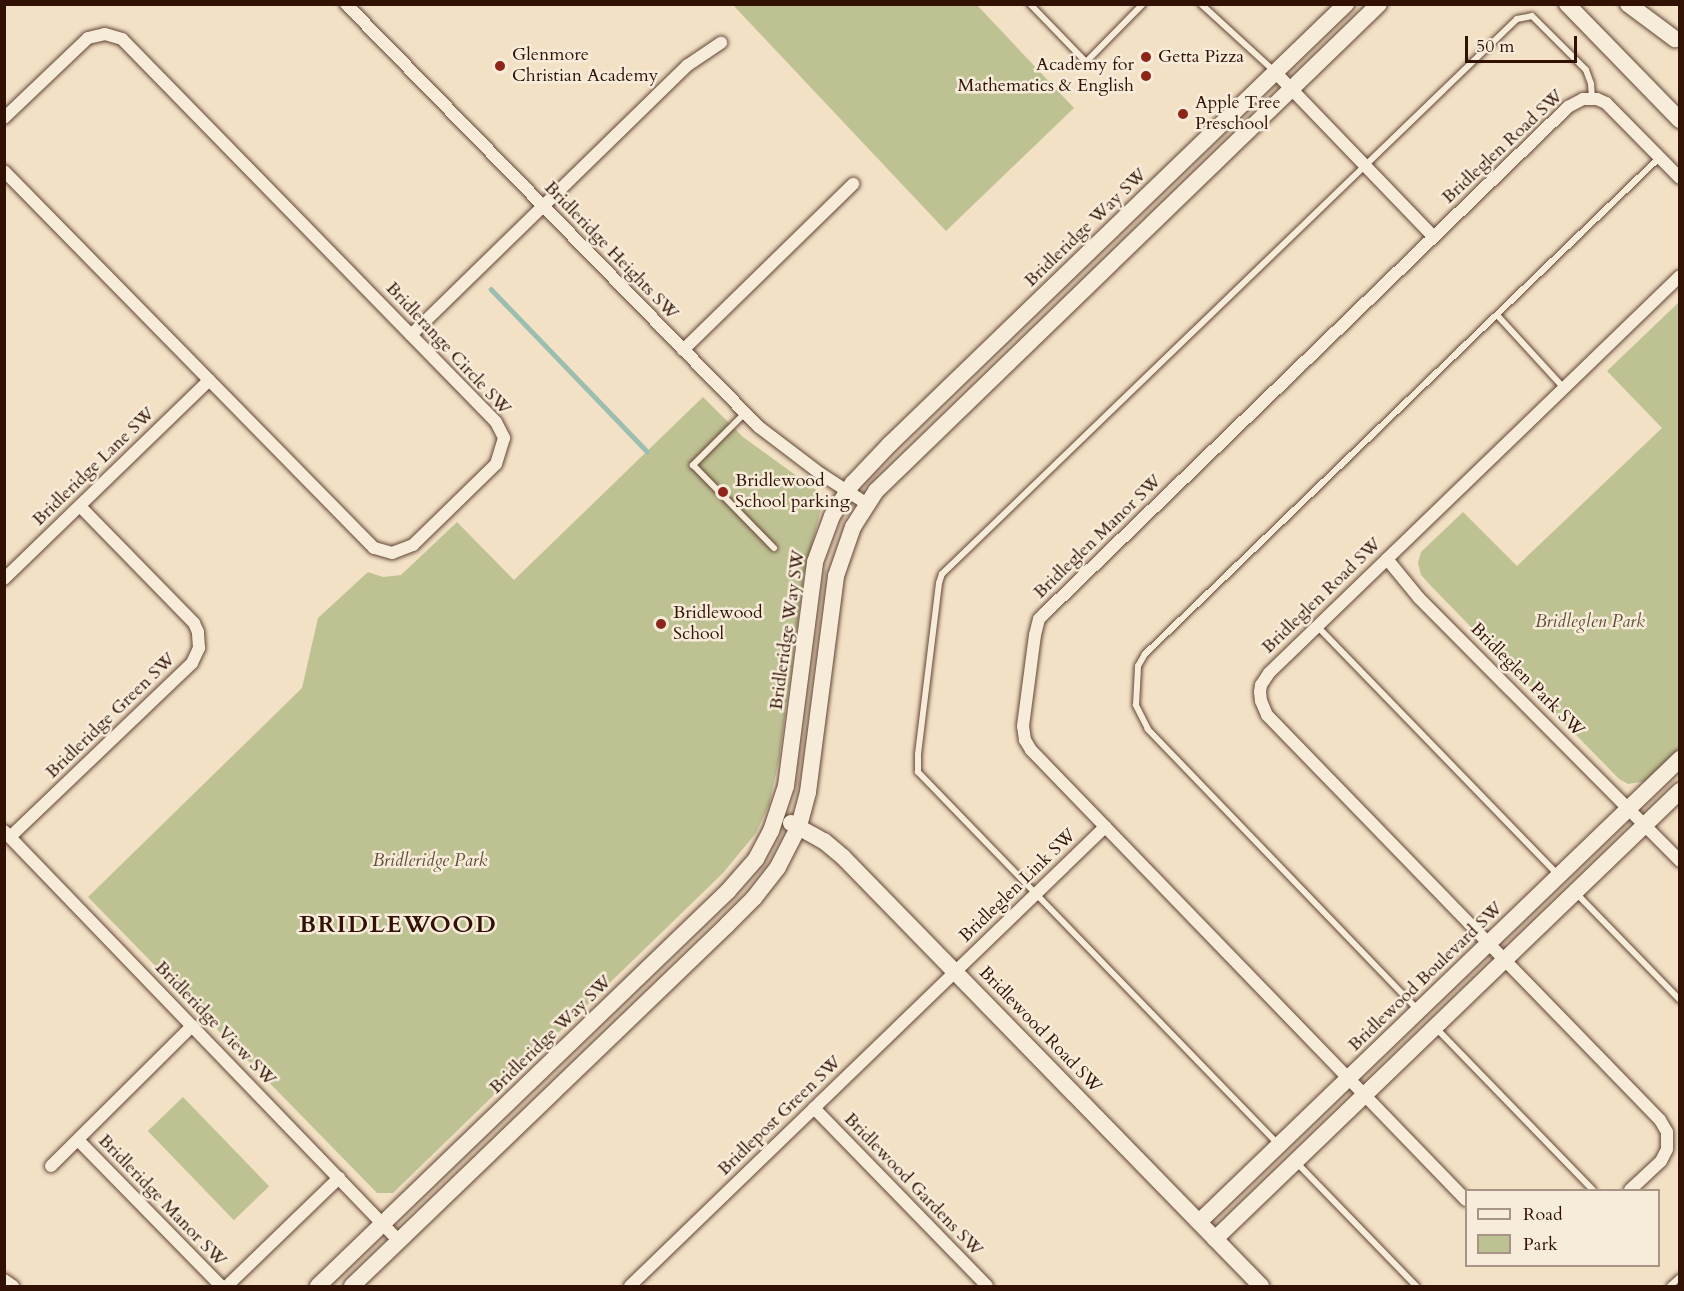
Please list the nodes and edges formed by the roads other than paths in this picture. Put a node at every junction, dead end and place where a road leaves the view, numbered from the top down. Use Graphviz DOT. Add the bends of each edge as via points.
graph roads {
  1 [pos="346,4"];
  2 [pos="1029,4"];
  3 [pos="1143,4"];
  4 [pos="1201,4"];
  5 [pos="1379,4"];
  6 [pos="1566,4"];
  7 [pos="1628,4"];
  8 [pos="1642,4"];
  9 [pos="1343,6"];
  10 [pos="1677,42"];
  11 [pos="721,43"];
  12 [pos="1275,72"];
  13 [pos="1292,89"];
  14 [pos="1592,99"];
  15 [pos="4,118"];
  16 [pos="1680,120"];
  17 [pos="1659,158"];
  18 [pos="1365,165"];
  19 [pos="4,171"];
  20 [pos="1680,178"];
  21 [pos="853,184"];
  22 [pos="1142,202"];
  23 [pos="542,207"];
  24 [pos="1158,218"];
  25 [pos="1434,237"];
  26 [pos="1680,276"];
  27 [pos="1497,315"];
  28 [pos="411,335"];
  29 [pos="993,345"];
  30 [pos="683,350"];
  31 [pos="1009,362"];
  32 [pos="209,380"];
  33 [pos="1564,388"];
  34 [pos="745,413"];
  35 [pos="848,490"];
  36 [pos="867,504"];
  37 [pos="80,506"];
  38 [pos="774,548"];
  39 [pos="1386,559"];
  40 [pos="4,579"];
  41 [pos="1317,626"];
  42 [pos="1680,759"];
  43 [pos="1680,791"];
  44 [pos="1629,808"];
  45 [pos="777,817"];
  46 [pos="1645,825"];
  47 [pos="799,826"];
  48 [pos="1105,827"];
  49 [pos="7,834"];
  50 [pos="1680,861"];
  51 [pos="1559,876"];
  52 [pos="1575,892"];
  53 [pos="1035,895"];
  54 [pos="1489,943"];
  55 [pos="1505,960"];
  56 [pos="956,971"];
  57 [pos="1680,1000"];
  58 [pos="1419,1010"];
  59 [pos="192,1026"];
  60 [pos="1435,1027"];
  61 [pos="584,1030"];
  62 [pos="600,1047"];
  63 [pos="1349,1078"];
  64 [pos="1365,1095"];
  65 [pos="814,1108"];
  66 [pos="78,1140"];
  67 [pos="1279,1145"];
  68 [pos="1295,1162"];
  69 [pos="51,1166"];
  70 [pos="339,1178"];
  71 [pos="1591,1189"];
  72 [pos="1632,1189"];
  73 [pos="1465,1198"];
  74 [pos="1199,1222"];
  75 [pos="383,1224"];
  76 [pos="1215,1239"];
  77 [pos="399,1241"];
  78 [pos="1680,1277"];
  79 [pos="4,1280"];
  80 [pos="14,1287"];
  81 [pos="221,1287"];
  82 [pos="227,1287"];
  83 [pos="318,1287"];
  84 [pos="352,1287"];
  85 [pos="630,1287"];
  86 [pos="987,1287"];
  87 [pos="1261,1287"];
  88 [pos="1416,1287"];
  89 [pos="1670,1287"];
  1 -- 23 [label="street, Bridleridge Heights SW"];
  2 -- 3 [label="lane" via="1086,62"];
  4 -- 12 [label="lane"];
  5 -- 13 [label="street"];
  6 -- 16 [label="street"];
  7 -- 10 [label="street"];
  8 -- 10 [label="street"];
  9 -- 12 [label="street, Bridleridge Way SW"];
  11 -- 23 [label="street" via="688,65"];
  12 -- 13 [label="street"];
  12 -- 22 [label="street, Bridleridge Way SW"];
  13 -- 18 [label="street"];
  13 -- 24 [label="street"];
  14 -- 17 [label="street, Bridleglen Road SW" via="1612,108"];
  14 -- 18 [label="lane" via="1586,70 1535,18 1522,16"];
  14 -- 25 [label="street, Bridleglen Road SW" via="1568,107"];
  15 -- 28 [label="street, Bridlerange Circle SW" via="88,38 105,34 122,39"];
  17 -- 20 [label="street, Bridleglen Road SW"];
  17 -- 27 [label="lane"];
  18 -- 25 [label="street"];
  18 -- 53 [label="lane" via="942,574 918,771"];
  19 -- 32 [label="street, Bridlerange Circle SW"];
  21 -- 30 [label="street"];
  22 -- 24 [label="street"];
  22 -- 29 [label="street, Bridleridge Way SW"];
  23 -- 28 [label="street"];
  23 -- 30 [label="street, Bridleridge Heights SW"];
  24 -- 31 [label="street"];
  25 -- 48 [label="street, Bridleglen Manor SW" via="1039,619 1023,726 1025,740"];
  26 -- 33 [label="street, Bridleglen Road SW"];
  27 -- 33 [label="lane"];
  27 -- 58 [label="lane" via="1145,654 1138,666 1136,705 1149,729"];
  28 -- 32 [label="street, Bridlerange Circle SW" via="496,422 503,446 496,464 413,545 402,551 382,552 368,543"];
  29 -- 31 [label="street"];
  29 -- 35 [label="street, Bridleridge Way SW"];
  30 -- 34 [label="street, Bridleridge Heights SW"];
  31 -- 36 [label="street" via="890,476"];
  32 -- 37 [label="street, Bridleridge Lane SW"];
  33 -- 39 [label="street, Bridleglen Road SW"];
  34 -- 35 [label="street, Bridleridge Heights SW" via="813,468"];
  34 -- 38 [label="lane" via="693,465"];
  35 -- 36 [label="street, Bridleridge Heights SW"];
  35 -- 45 [label="street, Bridleridge Way SW" via="824,534 813,568 786,786"];
  36 -- 47 [label="street" via="848,538 836,576 811,778"];
  37 -- 40 [label="street, Bridleridge Lane SW"];
  37 -- 49 [label="street, Bridleridge Green SW" via="194,623 200,648 192,663"];
  39 -- 41 [label="street, Bridleglen Road SW"];
  39 -- 44 [label="street, Bridleglen Park SW" via="1419,598"];
  41 -- 51 [label="lane"];
  41 -- 54 [label="street, Bridleglen Road SW" via="1263,680 1260,692 1264,710"];
  42 -- 44 [label="street, Bridlewood Boulevard SW"];
  43 -- 46 [label="street"];
  44 -- 46 [label="street, Bridleglen Park SW"];
  44 -- 51 [label="street, Bridlewood Boulevard SW"];
  45 -- 47 [label="street, Bridlewood Road SW"];
  45 -- 61 [label="street, Bridleridge Way SW" via="765,844 738,881"];
  46 -- 50 [label="street, Bridleglen Park SW"];
  46 -- 52 [label="street"];
  47 -- 56 [label="street, Bridlewood Road SW" via="843,857"];
  47 -- 62 [label="street" via="778,867 754,898"];
  48 -- 53 [label="street, Bridleglen Link SW"];
  48 -- 63 [label="street, Bridleglen Manor SW"];
  49 -- 59 [label="street, Bridleridge View SW"];
  51 -- 54 [label="street, Bridlewood Boulevard SW"];
  52 -- 55 [label="street"];
  52 -- 57 [label="lane"];
  53 -- 56 [label="street, Bridleglen Link SW"];
  53 -- 67 [label="lane"];
  54 -- 55 [label="street, Bridleglen Road SW"];
  54 -- 58 [label="street, Bridlewood Boulevard SW"];
  55 -- 60 [label="street"];
  55 -- 72 [label="street, Bridleglen Road SW" via="1664,1125 1668,1141 1664,1156"];
  56 -- 65 [label="street, Bridlepost Green SW"];
  56 -- 74 [label="street, Bridlewood Road SW"];
  58 -- 63 [label="street, Bridlewood Boulevard SW"];
  59 -- 66 [label="street, Bridleridge Manor SW"];
  59 -- 70 [label="street, Bridleridge View SW"];
  60 -- 64 [label="street"];
  60 -- 71 [label="lane"];
  61 -- 62 [label="street"];
  61 -- 75 [label="street, Bridleridge Way SW"];
  62 -- 77 [label="street"];
  63 -- 64 [label="street, Bridleglen Manor SW"];
  63 -- 67 [label="street, Bridlewood Boulevard SW"];
  64 -- 68 [label="street"];
  64 -- 73 [label="street, Bridleglen Manor SW"];
  65 -- 85 [label="street, Bridlepost Green SW"];
  65 -- 86 [label="street, Bridlewood Gardens SW"];
  66 -- 69 [label="street, Bridleridge Manor SW"];
  66 -- 81 [label="street, Bridleridge Manor SW"];
  67 -- 74 [label="street, Bridlewood Boulevard SW"];
  68 -- 76 [label="street"];
  68 -- 88 [label="lane"];
  70 -- 75 [label="street, Bridleridge View SW"];
  70 -- 82 [label="street, Bridleridge Manor SW"];
  74 -- 76 [label="street, Bridlewood Road SW"];
  75 -- 77 [label="street, Bridleridge View SW"];
  75 -- 83 [label="street, Bridleridge Way SW"];
  76 -- 87 [label="street, Bridlewood Road SW"];
  77 -- 84 [label="street"];
  78 -- 89 [label="lane"];
  79 -- 80 [label="street"];
}
